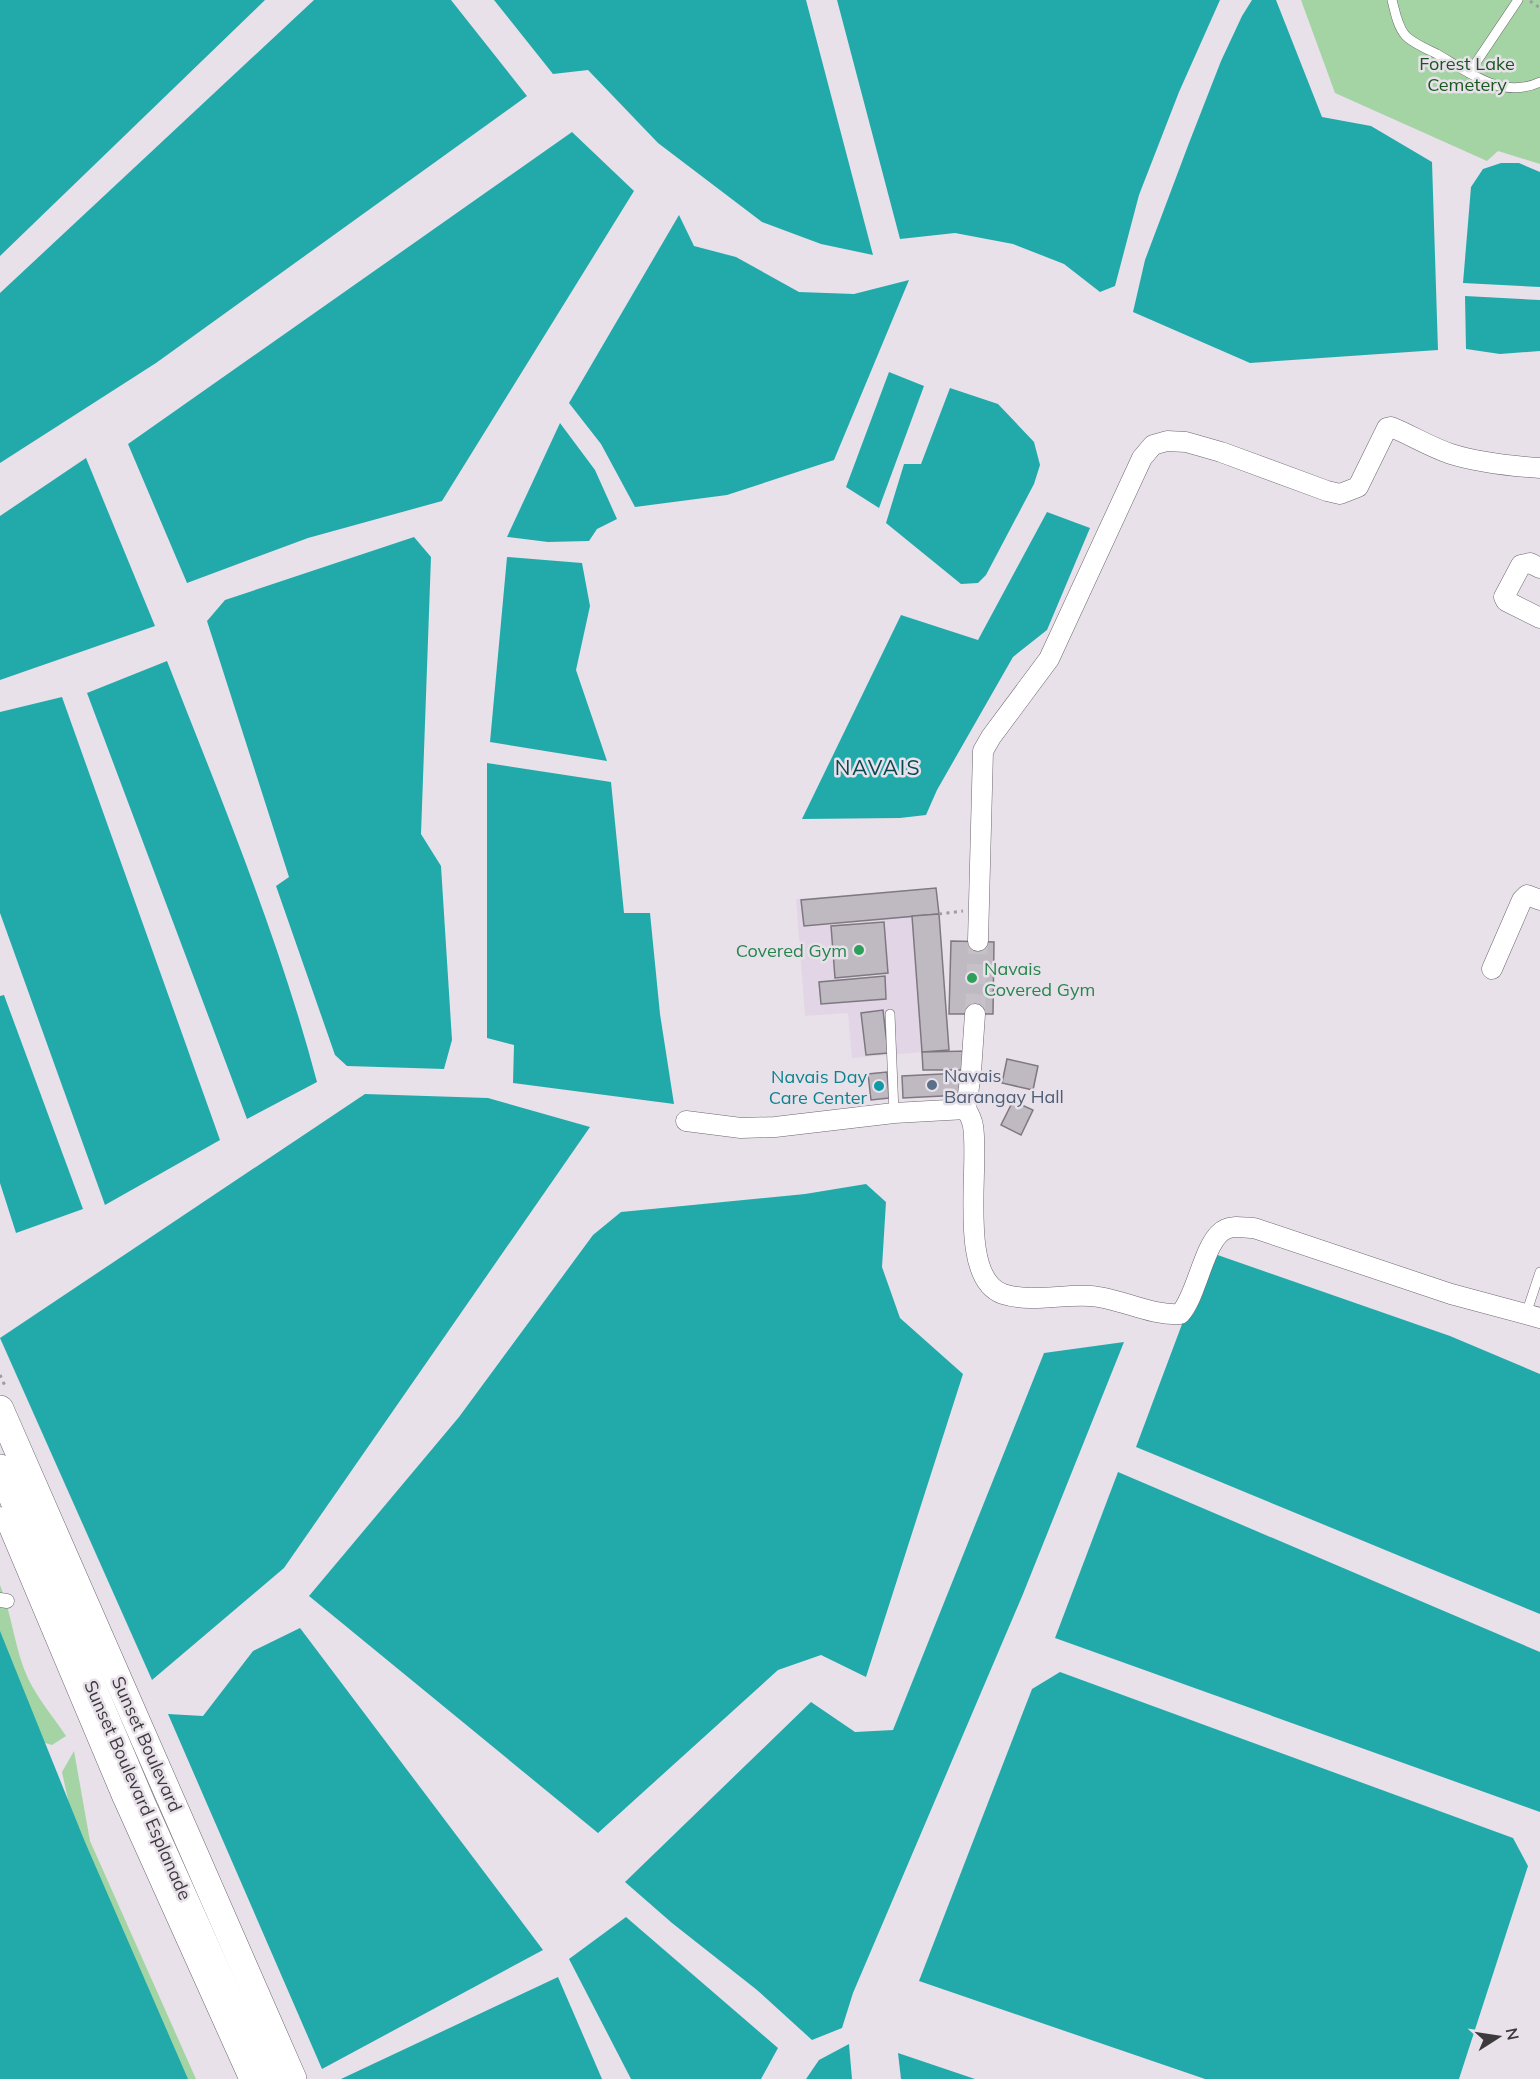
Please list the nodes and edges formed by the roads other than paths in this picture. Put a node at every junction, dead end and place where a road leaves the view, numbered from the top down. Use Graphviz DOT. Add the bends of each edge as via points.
graph roads {
  1 [pos="1392,0"];
  2 [pos="1518,0"];
  3 [pos="1469,73"];
  4 [pos="1540,82"];
  5 [pos="1540,468"];
  6 [pos="1540,568"];
  7 [pos="1540,618"];
  8 [pos="1540,900"];
  9 [pos="978,941"];
  10 [pos="1492,969"];
  11 [pos="890,1014"];
  12 [pos="975,1014"];
  13 [pos="966,1109"];
  14 [pos="894,1113"];
  15 [pos="686,1121"];
  16 [pos="1540,1272"];
  17 [pos="1533,1316"];
  18 [pos="0,1409"];
  19 [pos="0,1468"];
  20 [pos="0,1514"];
  21 [pos="246,2079"];
  22 [pos="265,2079"];
  23 [pos="293,2079"];
  1 -- 3 [label="lane" via="1406,37"];
  2 -- 3 [label="lane"];
  3 -- 4 [label="lane" via="1509,88 1529,88"];
  5 -- 9 [label="street" via="1501,465 1452,454 1391,427 1387,428 1358,487 1340,494 1185,442 1153,445 1142,458 1049,658 982,751"];
  6 -- 7 [label="street" via="1530,563 1521,566 1504,597"];
  8 -- 10 [label="street" via="1527,895 1522,900"];
  11 -- 14 [label="lane"];
  12 -- 13 [label="street"];
  13 -- 14 [label="street"];
  13 -- 17 [label="street" via="974,1137 976,1256 989,1285 1003,1294 1094,1296 1155,1313 1180,1314 1188,1305 1214,1241 1227,1228 1238,1227 1254,1228 1451,1294"];
  14 -- 15 [label="street" via="775,1127 741,1128"];
  16 -- 17 [label="lane"];
  18 -- 23 [label="main road, Sunset Boulevard"];
  19 -- 22 [label="main road, Sunset Boulevard" via="142,1804"];
  20 -- 21 [label="street, Sunset Boulevard Esplanade" via="116,1788"];
}
